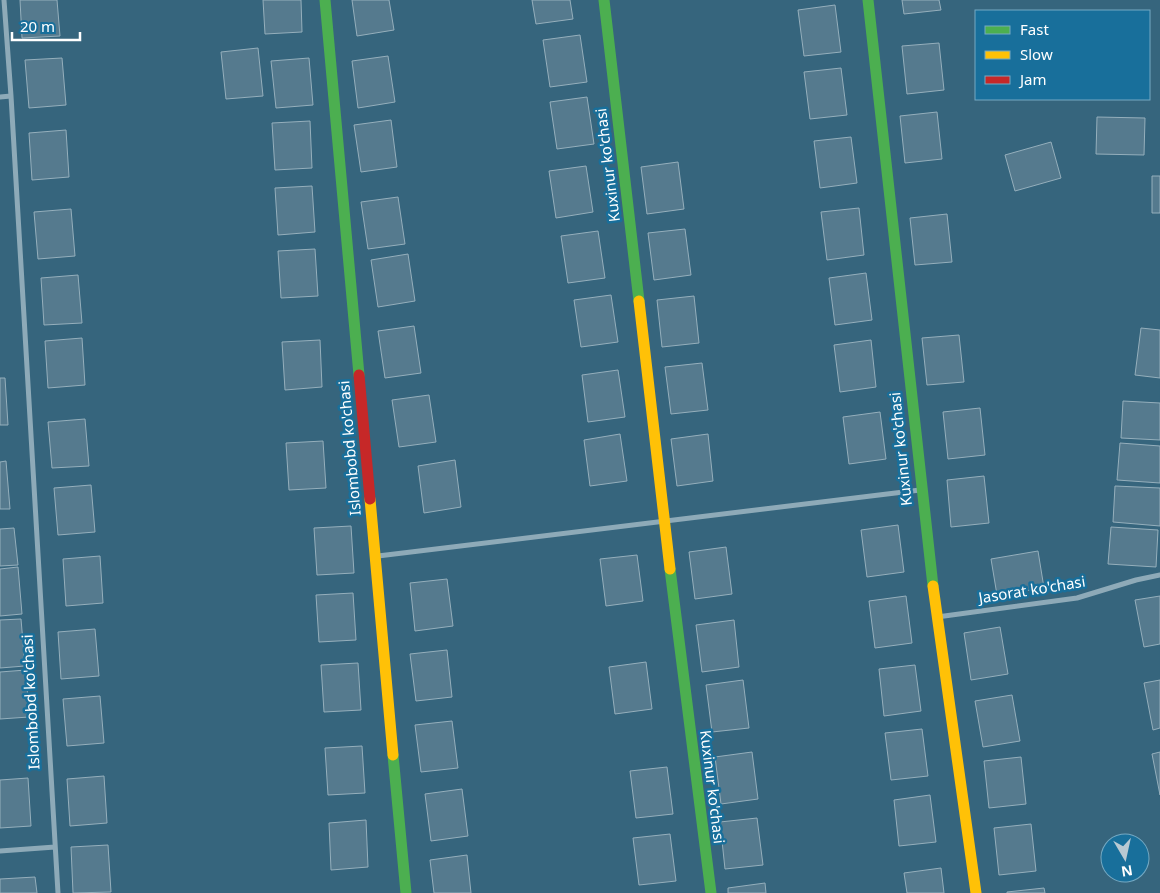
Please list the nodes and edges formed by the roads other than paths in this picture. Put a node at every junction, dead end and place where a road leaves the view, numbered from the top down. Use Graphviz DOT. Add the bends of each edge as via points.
graph roads {
  1 [pos="4,0"];
  2 [pos="325,0"];
  3 [pos="604,0"];
  4 [pos="868,0"];
  5 [pos="11,96"];
  6 [pos="0,97"];
  7 [pos="921,490"];
  8 [pos="664,521"];
  9 [pos="375,556"];
  10 [pos="1160,575"];
  11 [pos="936,617"];
  12 [pos="55,847"];
  13 [pos="0,851"];
  14 [pos="58,893"];
  15 [pos="406,893"];
  16 [pos="711,893"];
  17 [pos="976,893"];
  1 -- 5 [label="street, Islombobd ko'chasi"];
  2 -- 9 [label="street, Islombobd ko'chasi"];
  3 -- 8 [label="street, Kuxinur ko'chasi"];
  4 -- 7 [label="street, Kuxinur ko'chasi"];
  5 -- 6 [label="street"];
  5 -- 12 [label="street, Islombobd ko'chasi"];
  7 -- 8 [label="street"];
  7 -- 11 [label="street, Kuxinur ko'chasi"];
  8 -- 9 [label="street"];
  8 -- 16 [label="street, Kuxinur ko'chasi"];
  9 -- 15 [label="street, Islombobd ko'chasi"];
  10 -- 11 [label="street, Jasorat ko'chasi" via="1077,598"];
  11 -- 17 [label="street, Kuxinur ko'chasi"];
  12 -- 13 [label="street"];
  12 -- 14 [label="street, Islombobd ko'chasi"];
}
